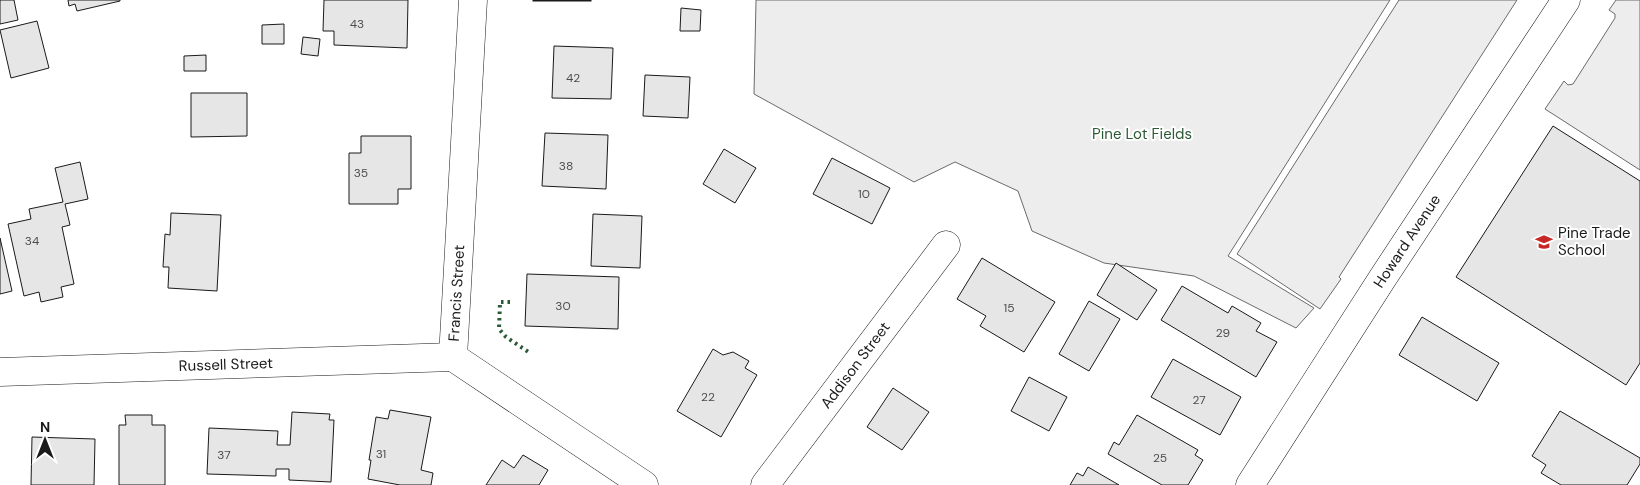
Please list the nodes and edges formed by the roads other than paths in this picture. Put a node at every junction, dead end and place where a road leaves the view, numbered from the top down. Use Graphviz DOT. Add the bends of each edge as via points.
graph roads {
  1 [pos="472,0"];
  2 [pos="1566,0"];
  3 [pos="946,245"];
  4 [pos="453,357"];
  5 [pos="0,372"];
  6 [pos="644,485"];
  7 [pos="764,485"];
  8 [pos="1250,485"];
  1 -- 4 [label="street, Francis Street"];
  2 -- 8 [label="street, Howard Avenue"];
  3 -- 7 [label="street, Addison Street"];
  4 -- 5 [label="street, Russell Street"];
  4 -- 6 [label="street, Francis Street"];
}
